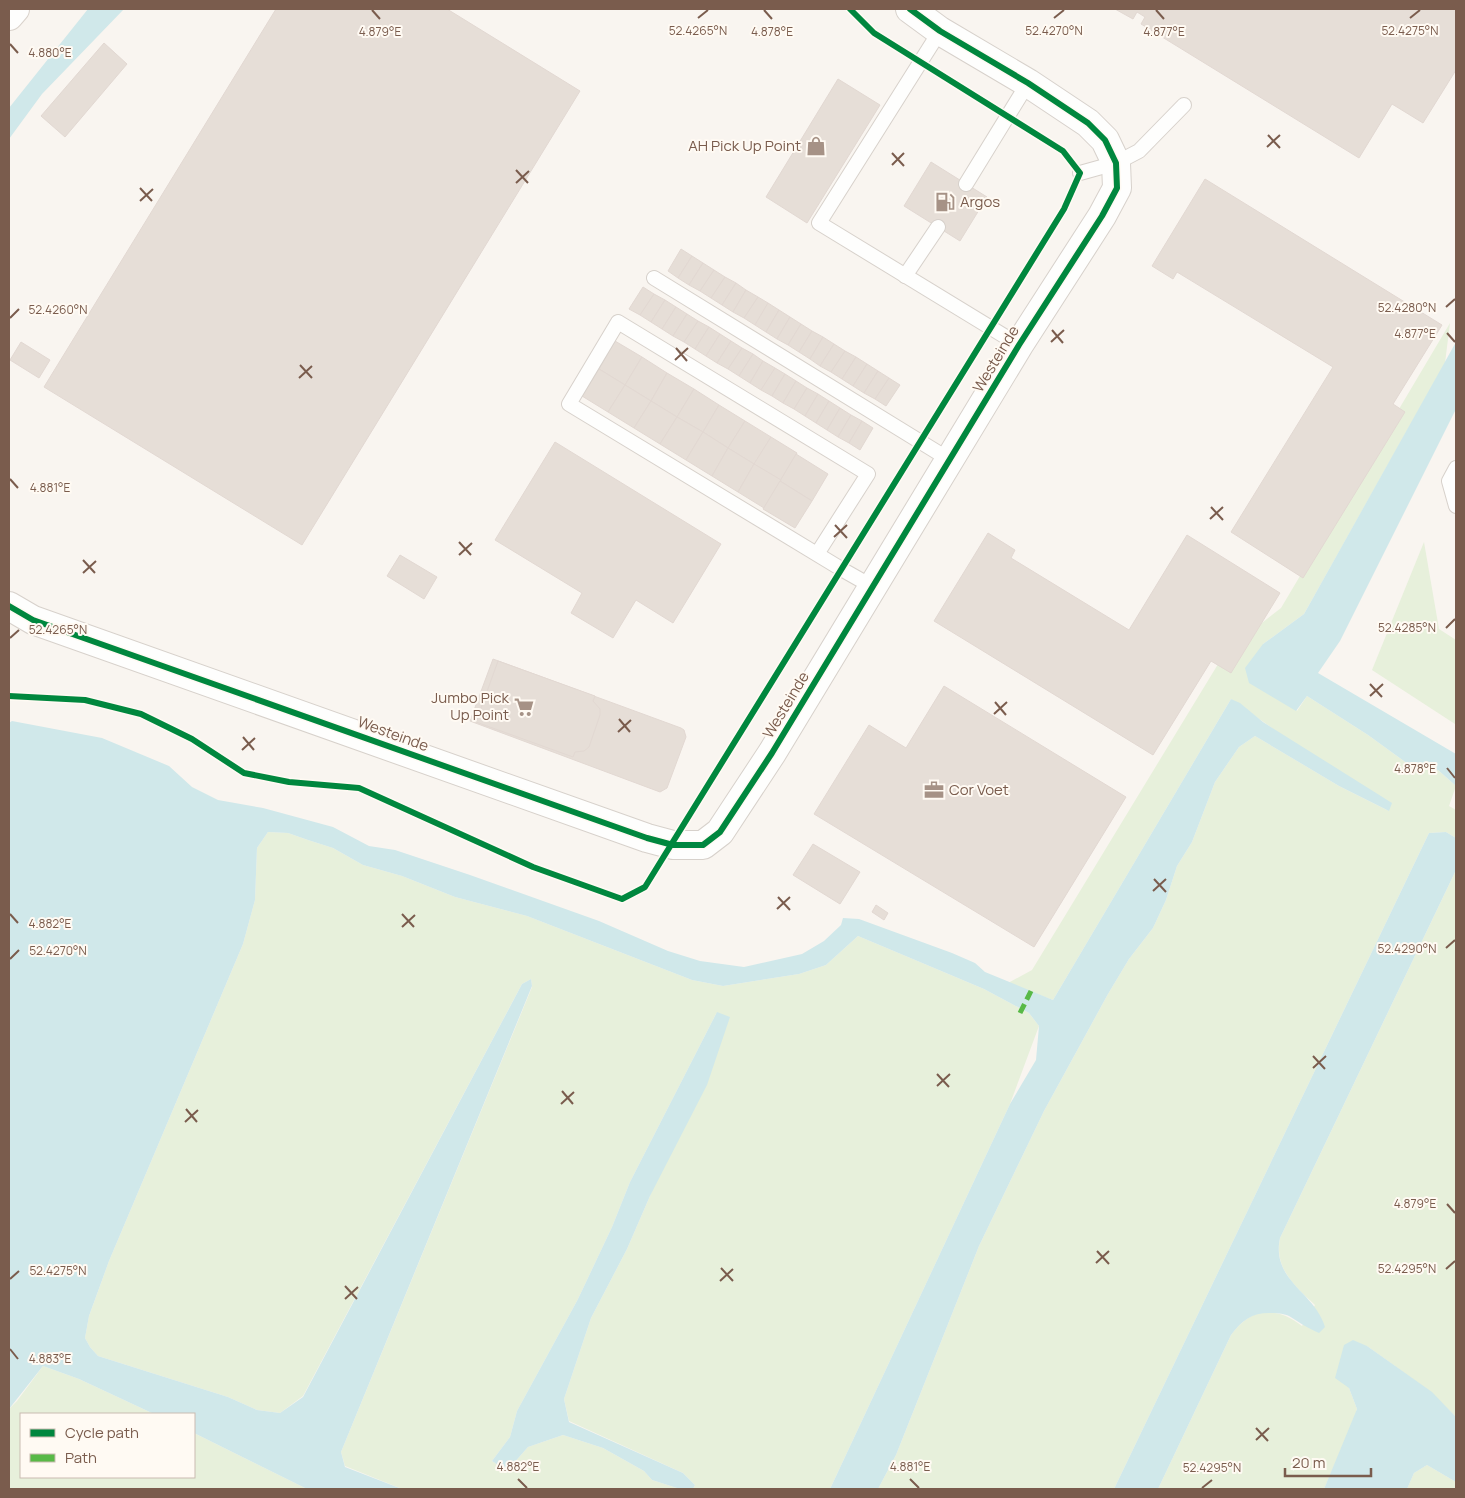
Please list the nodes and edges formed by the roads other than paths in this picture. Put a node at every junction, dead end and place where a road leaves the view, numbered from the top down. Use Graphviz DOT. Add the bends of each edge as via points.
graph roads {
  1 [pos="15,9"];
  2 [pos="910,9"];
  3 [pos="9,16"];
  4 [pos="940,31"];
  5 [pos="1028,83"];
  6 [pos="1184,105"];
  7 [pos="1116,163"];
  8 [pos="1080,173"];
  9 [pos="966,184"];
  10 [pos="938,227"];
  11 [pos="905,276"];
  12 [pos="654,278"];
  13 [pos="1019,345"];
  14 [pos="950,460"];
  15 [pos="1456,468"];
  16 [pos="1456,506"];
  17 [pos="817,554"];
  18 [pos="873,587"];
  19 [pos="9,606"];
  1 -- 3 [label="street"];
  2 -- 4 [label="street, Westeinde"];
  4 -- 5 [label="street, Westeinde"];
  4 -- 11 [label="lane" via="819,223"];
  5 -- 7 [label="street, Westeinde" via="1088,123 1105,140"];
  5 -- 9 [label="lane"];
  6 -- 7 [label="lane" via="1139,151"];
  7 -- 8 [label="lane"];
  7 -- 13 [label="street, Westeinde" via="1117,188"];
  10 -- 11 [label="lane"];
  11 -- 13 [label="lane"];
  12 -- 14 [label="lane"];
  13 -- 14 [label="street, Westeinde"];
  14 -- 18 [label="street, Westeinde"];
  15 -- 16 [label="lane" via="1449,481"];
  17 -- 17 [label="lane" via="569,404 618,322 868,474"];
  17 -- 18 [label="lane"];
  18 -- 19 [label="street, Westeinde" via="720,832 703,845 673,845 647,838 34,620"];
}
